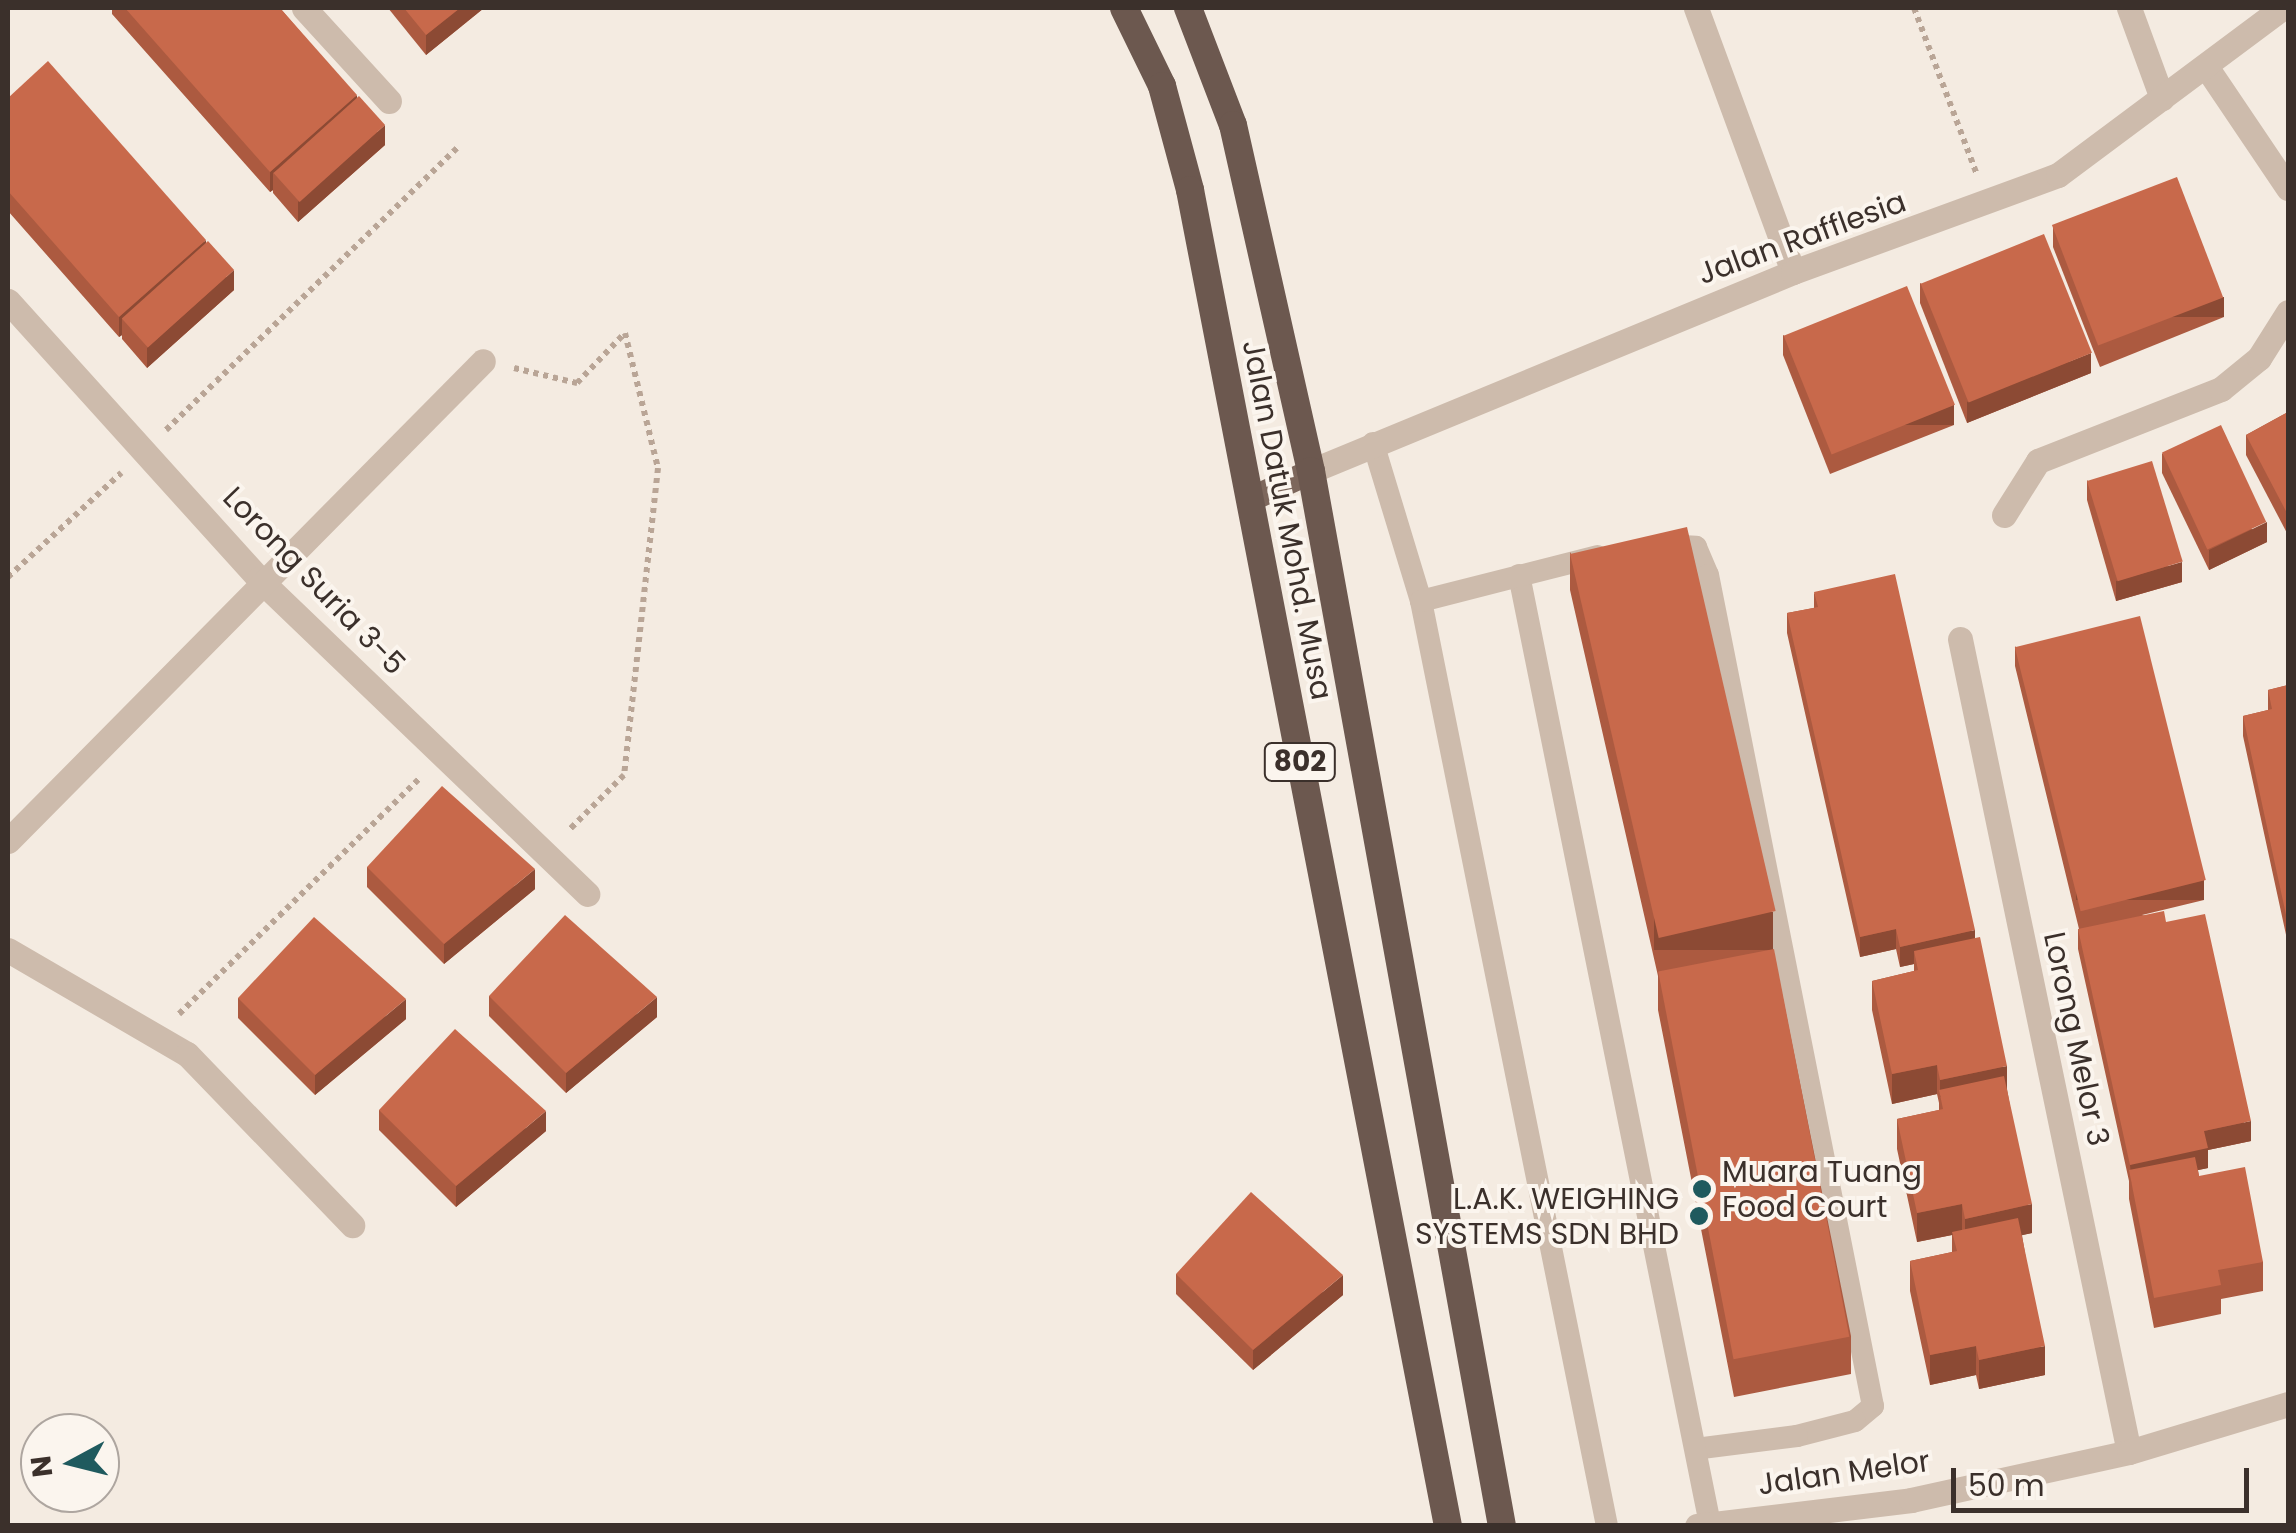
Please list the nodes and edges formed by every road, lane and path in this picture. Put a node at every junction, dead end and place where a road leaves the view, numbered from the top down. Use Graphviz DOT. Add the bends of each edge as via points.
graph roads {
  1 [pos="304,8"];
  2 [pos="1124,8"];
  3 [pos="1188,8"];
  4 [pos="1696,8"];
  5 [pos="1914,8"];
  6 [pos="2129,8"];
  7 [pos="2282,8"];
  8 [pos="2207,68"];
  9 [pos="2162,98"];
  10 [pos="390,102"];
  11 [pos="460,145"];
  12 [pos="2288,188"];
  13 [pos="1988,207"];
  14 [pos="1793,272"];
  15 [pos="8,302"];
  16 [pos="2288,312"];
  17 [pos="483,361"];
  18 [pos="1373,443"];
  19 [pos="145,450"];
  20 [pos="1310,471"];
  21 [pos="1250,499"];
  22 [pos="2004,515"];
  23 [pos="1519,575"];
  24 [pos="8,577"];
  25 [pos="260,580"];
  26 [pos="1422,600"];
  27 [pos="1960,639"];
  28 [pos="443,756"];
  29 [pos="8,841"];
  30 [pos="545,853"];
  31 [pos="587,894"];
  32 [pos="8,950"];
  33 [pos="158,1036"];
  34 [pos="352,1225"];
  35 [pos="2288,1404"];
  36 [pos="1696,1449"];
  37 [pos="2129,1452"];
  38 [pos="1704,1525"];
  39 [pos="1448,1526"];
  40 [pos="1502,1526"];
  41 [pos="1607,1526"];
  1 -- 10 [label="street"];
  2 -- 21 [label="highway, Jalan Datuk Mohd. Musa / 802" via="1162,86 1190,190"];
  3 -- 20 [label="highway, Jalan Datuk Mohd. Musa / 802" via="1233,125"];
  4 -- 14 [label="street"];
  5 -- 13 [label="path"];
  6 -- 9 [label="street"];
  7 -- 8 [label="street, Jalan Rafflesia"];
  8 -- 9 [label="street, Jalan Rafflesia"];
  8 -- 12 [label="street"];
  9 -- 13 [label="street, Jalan Rafflesia" via="2058,176"];
  11 -- 19 [label="path"];
  13 -- 14 [label="street, Jalan Rafflesia"];
  14 -- 18 [label="street, Jalan Rafflesia"];
  15 -- 19 [label="street, Lorong Suria 3-5"];
  16 -- 22 [label="street" via="2259,358 2221,389 2038,461"];
  17 -- 25 [label="street"];
  17 -- 30 [label="path" via="578,382 625,332 658,468 624,775"];
  18 -- 20 [label="street, Jalan Rafflesia"];
  18 -- 26 [label="lane"];
  19 -- 24 [label="path"];
  19 -- 25 [label="street, Lorong Suria 3-5"];
  20 -- 21 [label="main road"];
  20 -- 40 [label="highway, Jalan Datuk Mohd. Musa / 802"];
  21 -- 39 [label="highway, Jalan Datuk Mohd. Musa / 802"];
  23 -- 26 [label="lane"];
  23 -- 36 [label="lane"];
  23 -- 36 [label="lane" via="1635,547 1696,548 1708,575 1872,1406 1855,1421 1797,1436"];
  25 -- 28 [label="street, Lorong Suria 3-5"];
  25 -- 29 [label="street"];
  26 -- 41 [label="lane"];
  27 -- 37 [label="street, Lorong Melor 3"];
  28 -- 30 [label="street, Lorong Suria 3-5"];
  28 -- 33 [label="path"];
  30 -- 31 [label="street, Lorong Suria 3-5"];
  32 -- 33 [label="street"];
  33 -- 34 [label="street" via="237,1098"];
  35 -- 37 [label="street, Jalan Melor"];
  36 -- 38 [label="lane"];
  37 -- 38 [label="street, Jalan Melor" via="1910,1500"];
}
